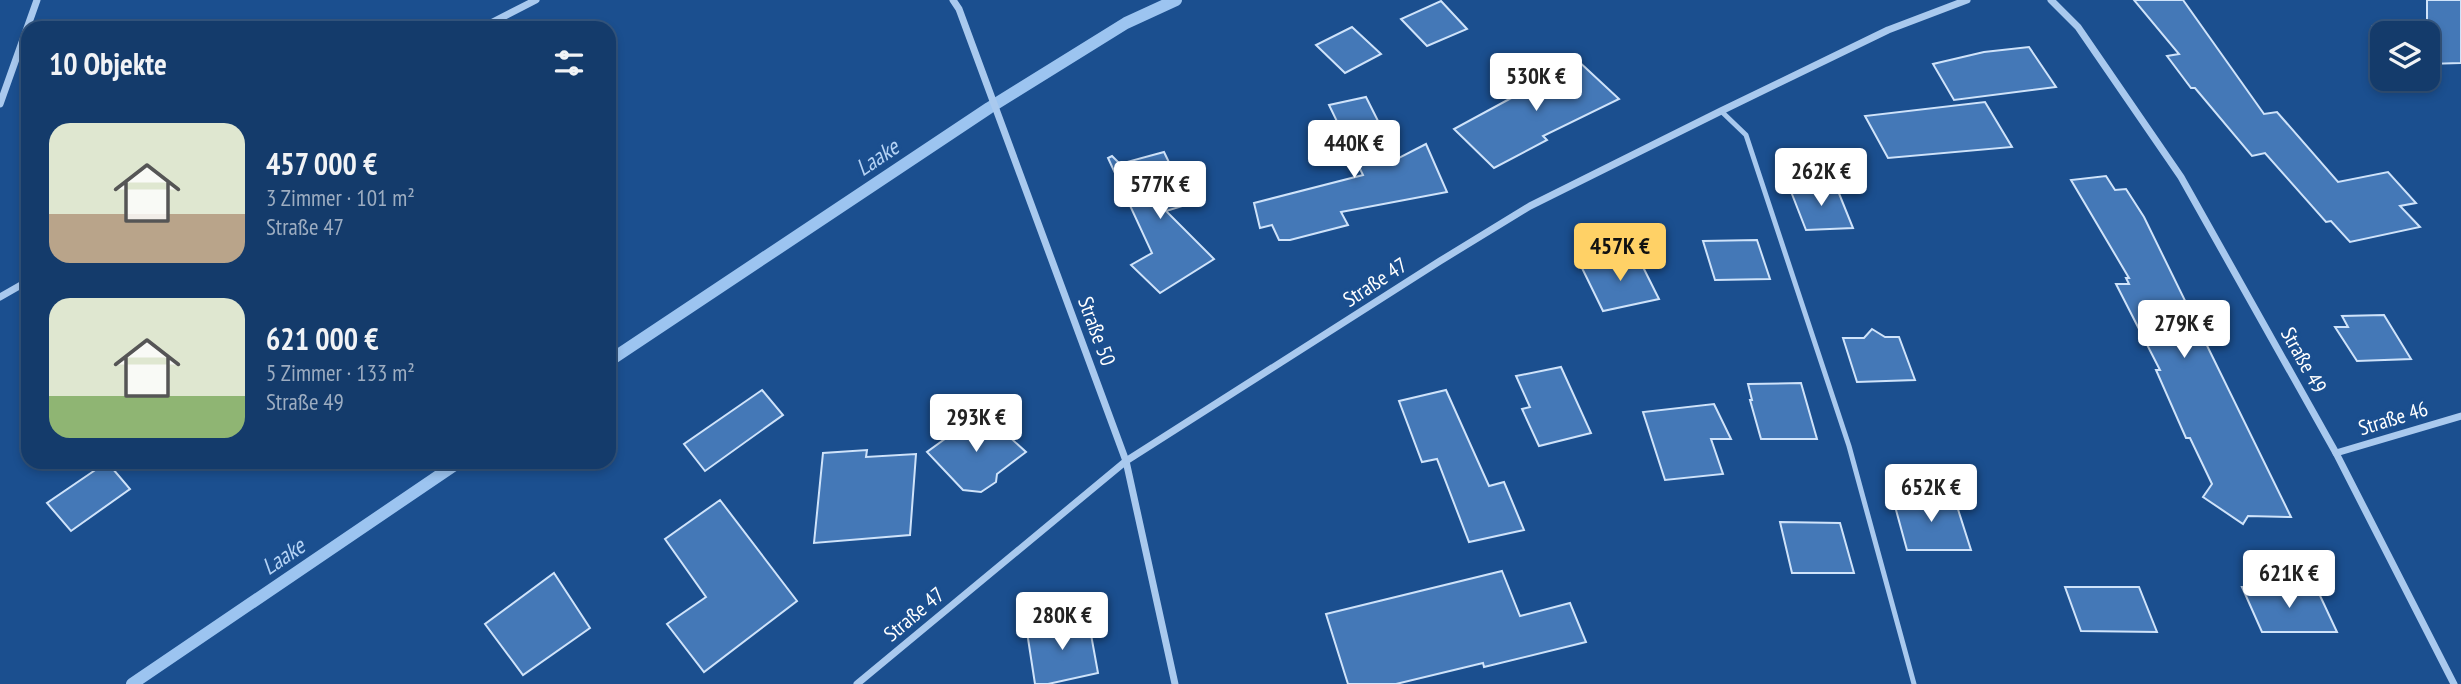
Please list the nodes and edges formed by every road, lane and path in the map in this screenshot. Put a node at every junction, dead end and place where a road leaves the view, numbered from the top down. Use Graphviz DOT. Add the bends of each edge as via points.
graph roads {
  1 [pos="37,0"];
  2 [pos="536,0"];
  3 [pos="953,0"];
  4 [pos="1967,0"];
  5 [pos="2051,0"];
  6 [pos="30,21"];
  7 [pos="495,21"];
  8 [pos="21,45"];
  9 [pos="0,104"];
  10 [pos="1721,111"];
  11 [pos="21,285"];
  12 [pos="0,297"];
  13 [pos="2461,416"];
  14 [pos="2336,453"];
  15 [pos="1126,461"];
  16 [pos="858,684"];
  17 [pos="1175,684"];
  18 [pos="1914,684"];
  19 [pos="2454,684"];
  1 -- 6 [label="street"];
  2 -- 7 [label="street"];
  3 -- 15 [label="street, Straße 50"];
  4 -- 10 [label="street, Straße 47" via="1888,30"];
  5 -- 14 [label="street, Straße 49" via="2078,27 2181,177"];
  8 -- 9 [label="street"];
  10 -- 15 [label="street, Straße 47" via="1530,206"];
  10 -- 18 [label="lane" via="1746,135 1849,446"];
  11 -- 12 [label="street"];
  13 -- 14 [label="street, Straße 46"];
  14 -- 19 [label="street, Straße 49"];
  15 -- 16 [label="street, Straße 47"];
  15 -- 17 [label="street, Straße 50"];
}
